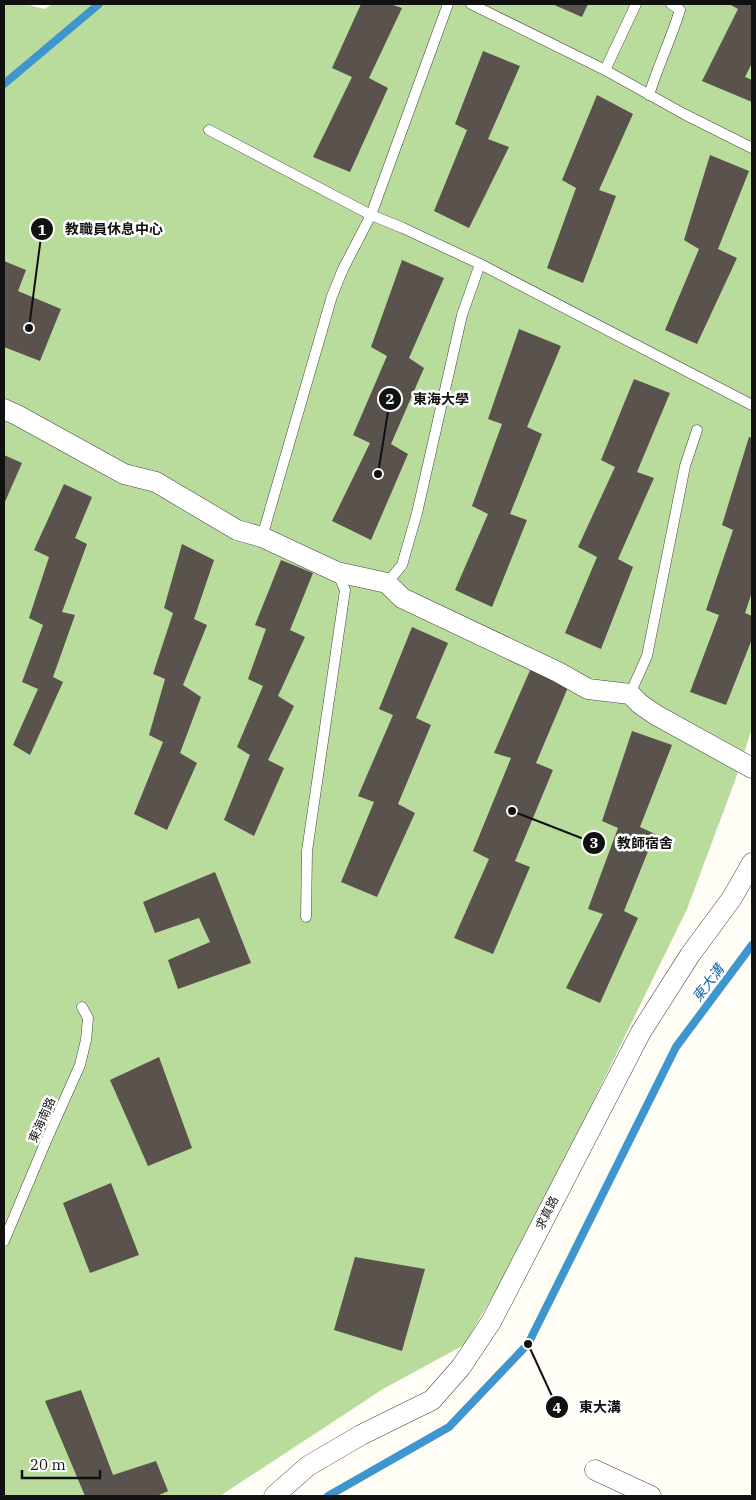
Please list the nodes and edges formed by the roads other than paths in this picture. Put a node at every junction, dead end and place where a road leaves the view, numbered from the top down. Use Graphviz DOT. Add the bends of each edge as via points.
graph roads {
  1 [pos="448,4"];
  2 [pos="470,4"];
  3 [pos="636,4"];
  4 [pos="671,4"];
  5 [pos="605,70"];
  6 [pos="649,95"];
  7 [pos="209,130"];
  8 [pos="752,148"];
  9 [pos="371,215"];
  10 [pos="480,264"];
  11 [pos="752,405"];
  12 [pos="4,409"];
  13 [pos="697,430"];
  14 [pos="262,537"];
  15 [pos="337,572"];
  16 [pos="387,583"];
  17 [pos="630,694"];
  18 [pos="752,768"];
  19 [pos="752,863"];
  20 [pos="306,917"];
  21 [pos="82,1007"];
  22 [pos="4,1242"];
  23 [pos="595,1470"];
  24 [pos="274,1496"];
  25 [pos="651,1496"];
  1 -- 9 [label="lane"];
  2 -- 5 [label="lane"];
  3 -- 5 [label="lane"];
  4 -- 6 [label="lane" via="680,10"];
  5 -- 6 [label="lane"];
  6 -- 8 [label="lane"];
  7 -- 9 [label="lane"];
  9 -- 10 [label="lane"];
  9 -- 14 [label="lane" via="332,296"];
  10 -- 11 [label="lane"];
  10 -- 16 [label="lane" via="462,316 402,565"];
  12 -- 14 [label="street" via="124,474 156,482 237,530"];
  13 -- 17 [label="lane" via="685,466 647,656"];
  14 -- 15 [label="street"];
  15 -- 16 [label="street"];
  15 -- 20 [label="lane" via="345,590 307,850"];
  16 -- 17 [label="street" via="402,598 588,689"];
  17 -- 18 [label="street" via="656,715"];
  19 -- 24 [label="street, 求真路" via="732,898 640,1032 491,1322 461,1367 432,1400 308,1466"];
  21 -- 22 [label="lane, 東海南路" via="88,1018 80,1065"];
  23 -- 25 [label="street"];
}
